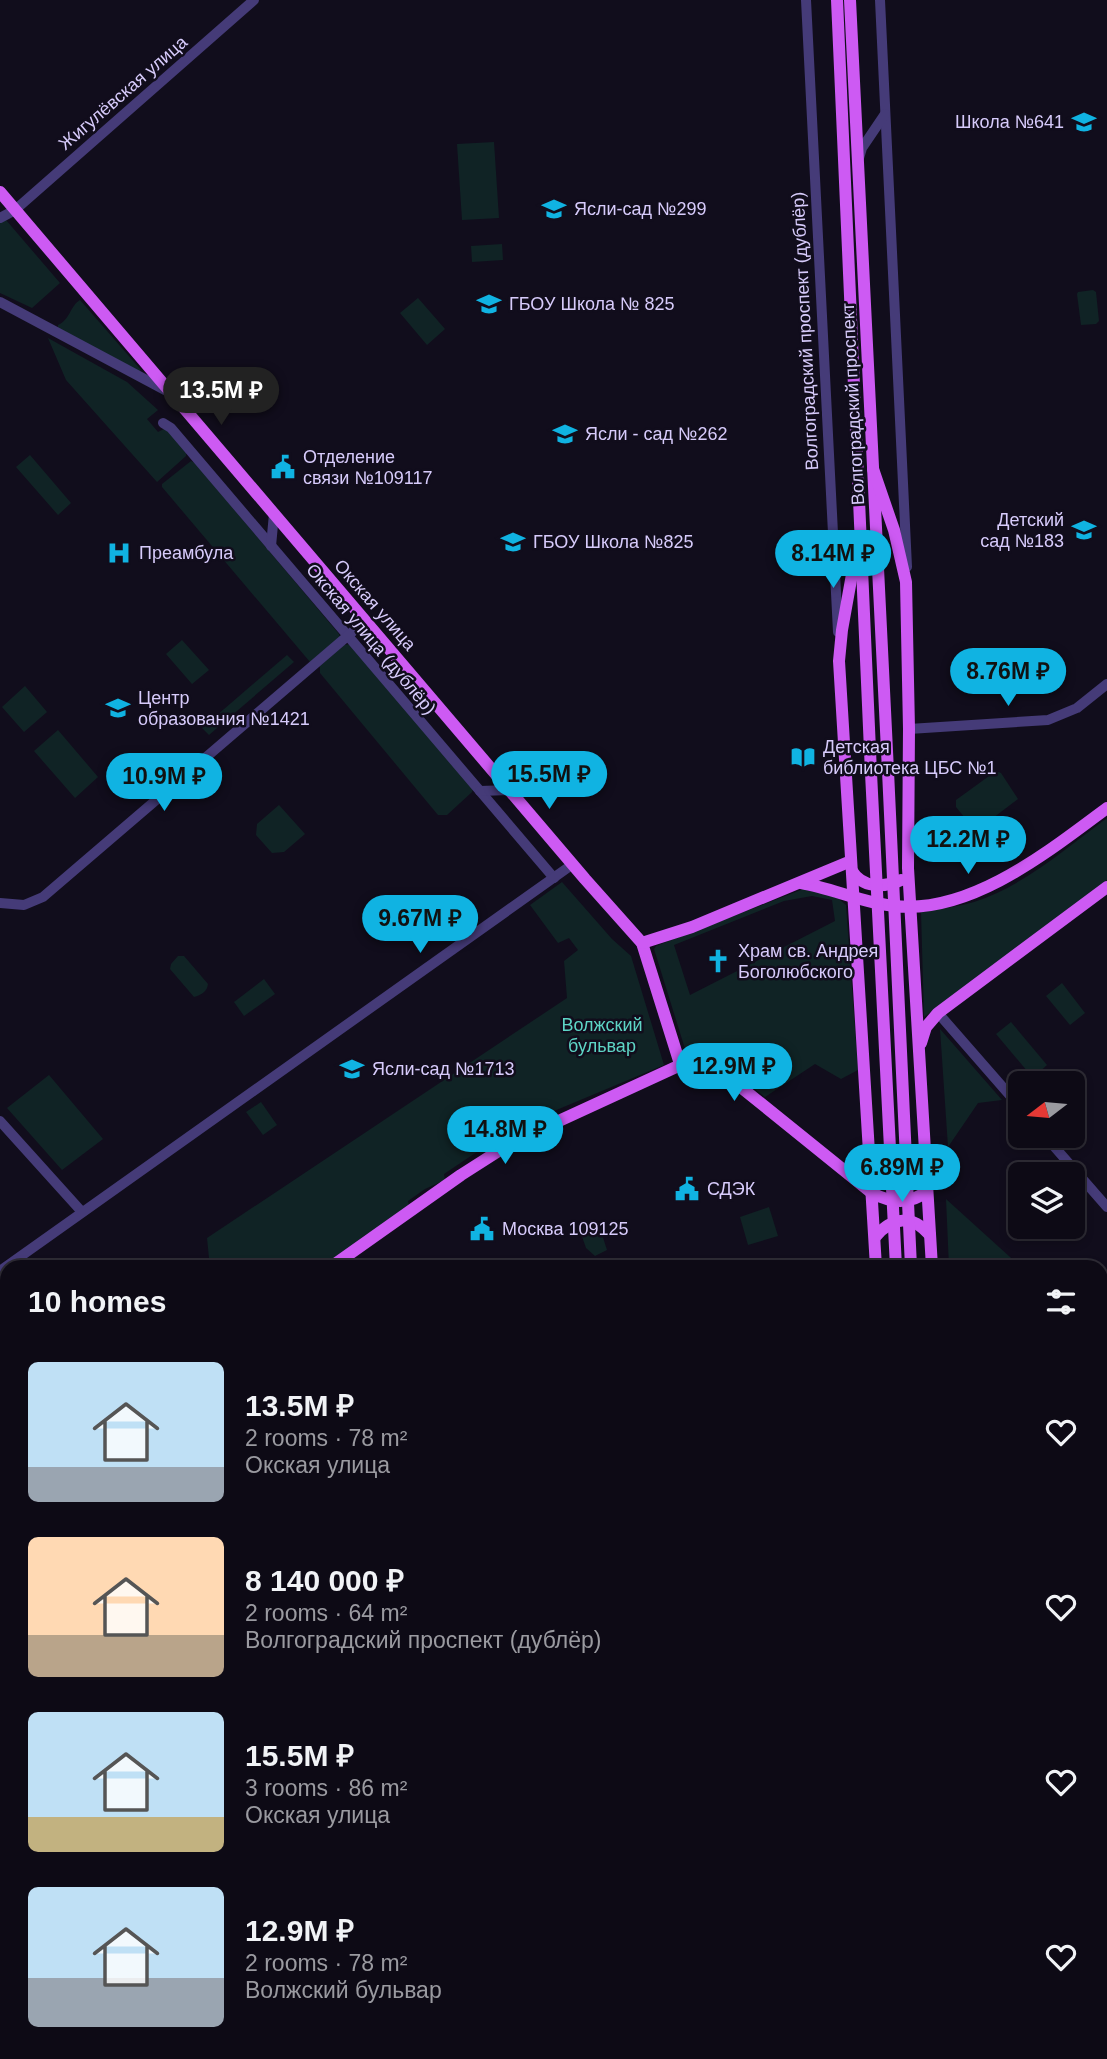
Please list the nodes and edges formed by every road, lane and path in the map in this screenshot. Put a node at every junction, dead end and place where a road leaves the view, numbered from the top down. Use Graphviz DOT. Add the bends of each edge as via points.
graph roads {
  1 [pos="254,0"];
  2 [pos="806,0"];
  3 [pos="837,0"];
  4 [pos="850,0"];
  5 [pos="880,0"];
  6 [pos="886,111"];
  7 [pos="858,162"];
  8 [pos="0,192"];
  9 [pos="15,210"];
  10 [pos="0,218"];
  11 [pos="0,302"];
  12 [pos="169,391"];
  13 [pos="163,423"];
  14 [pos="873,469"];
  15 [pos="274,514"];
  16 [pos="861,522"];
  17 [pos="271,546"];
  18 [pos="906,582"];
  19 [pos="365,621"];
  20 [pos="348,636"];
  21 [pos="839,661"];
  22 [pos="1107,684"];
  23 [pos="909,729"];
  24 [pos="509,790"];
  25 [pos="480,791"];
  26 [pos="1107,808"];
  27 [pos="573,864"];
  28 [pos="851,866"];
  29 [pos="908,872"];
  30 [pos="554,878"];
  31 [pos="801,883"];
  32 [pos="1107,887"];
  33 [pos="853,897"];
  34 [pos="0,903"];
  35 [pos="910,907"];
  36 [pos="642,943"];
  37 [pos="938,1013"];
  38 [pos="919,1054"];
  39 [pos="680,1065"];
  40 [pos="1008,1093"];
  41 [pos="0,1121"];
  42 [pos="1055,1148"];
  43 [pos="927,1191"];
  44 [pos="872,1193"];
  45 [pos="1107,1207"];
  46 [pos="82,1212"];
  47 [pos="930,1235"];
  48 [pos="874,1237"];
  49 [pos="15,1260"];
  50 [pos="341,1260"];
  51 [pos="876,1260"];
  52 [pos="897,1260"];
  53 [pos="911,1260"];
  54 [pos="932,1260"];
  1 -- 9 [label="street, Жигулёвская улица"];
  2 -- 21 [label="street, Волгоградский проспект (дублёр)"];
  3 -- 16 [label="main road, Волгоградский проспект"];
  4 -- 7 [label="main road, Волгоградский проспект"];
  5 -- 6 [label="street"];
  6 -- 7 [label="street"];
  6 -- 18 [label="street"];
  7 -- 14 [label="main road, Волгоградский проспект"];
  8 -- 9 [label="main road, Окская улица"];
  9 -- 10 [label="street, Жигулёвская улица"];
  9 -- 12 [label="main road, Окская улица"];
  11 -- 12 [label="street"];
  12 -- 15 [label="main road, Окская улица"];
  13 -- 17 [label="street, Окская улица (дублёр)"];
  14 -- 18 [label="main road"];
  14 -- 53 [label="main road, Волгоградский проспект, bridge"];
  15 -- 17 [label="street"];
  15 -- 19 [label="main road, Окская улица"];
  16 -- 21 [label="main road, Волгоградский проспект (дублёр)"];
  16 -- 52 [label="main road, Волгоградский проспект, bridge"];
  17 -- 20 [label="street, Окская улица (дублёр)"];
  18 -- 23 [label="main road"];
  19 -- 20 [label="street"];
  19 -- 24 [label="main road, Окская улица"];
  20 -- 25 [label="street, Окская улица (дублёр)"];
  20 -- 34 [label="street" via="43,897 24,905"];
  21 -- 28 [label="main road, Волгоградский проспект (дублёр)"];
  22 -- 23 [label="street" via="1077,708 1048,720"];
  23 -- 29 [label="main road"];
  24 -- 25 [label="street"];
  24 -- 27 [label="main road, Окская улица"];
  25 -- 30 [label="street, Окская улица (дублёр)"];
  26 -- 35 [label="main road" via="1006,879 970,894"];
  27 -- 30 [label="street"];
  27 -- 36 [label="main road, Окская улица"];
  28 -- 29 [label="main road" via="863,882 884,885 898,882"];
  28 -- 31 [label="main road"];
  28 -- 33 [label="main road, Волгоградский проспект (дублёр)"];
  29 -- 35 [label="main road"];
  30 -- 46 [label="street"];
  31 -- 33 [label="main road"];
  31 -- 36 [label="main road"];
  32 -- 37 [label="main road"];
  33 -- 35 [label="main road"];
  33 -- 44 [label="main road, Волгоградский проспект (дублёр)"];
  35 -- 38 [label="main road"];
  36 -- 39 [label="main road, Окская улица"];
  37 -- 38 [label="main road" via="922,1034"];
  37 -- 40 [label="street"];
  38 -- 43 [label="main road"];
  39 -- 44 [label="main road" via="695,1062 717,1068"];
  39 -- 50 [label="main road" via="511,1143"];
  41 -- 46 [label="street"];
  42 -- 45 [label="street"];
  43 -- 44 [label="main road" via="905,1201"];
  43 -- 47 [label="main road"];
  44 -- 48 [label="main road, Волгоградский проспект (дублёр)"];
  46 -- 49 [label="street"];
  47 -- 48 [label="main road" via="916,1223 903,1220"];
  47 -- 54 [label="main road"];
  48 -- 51 [label="main road, Волгоградский проспект (дублёр)"];
}
